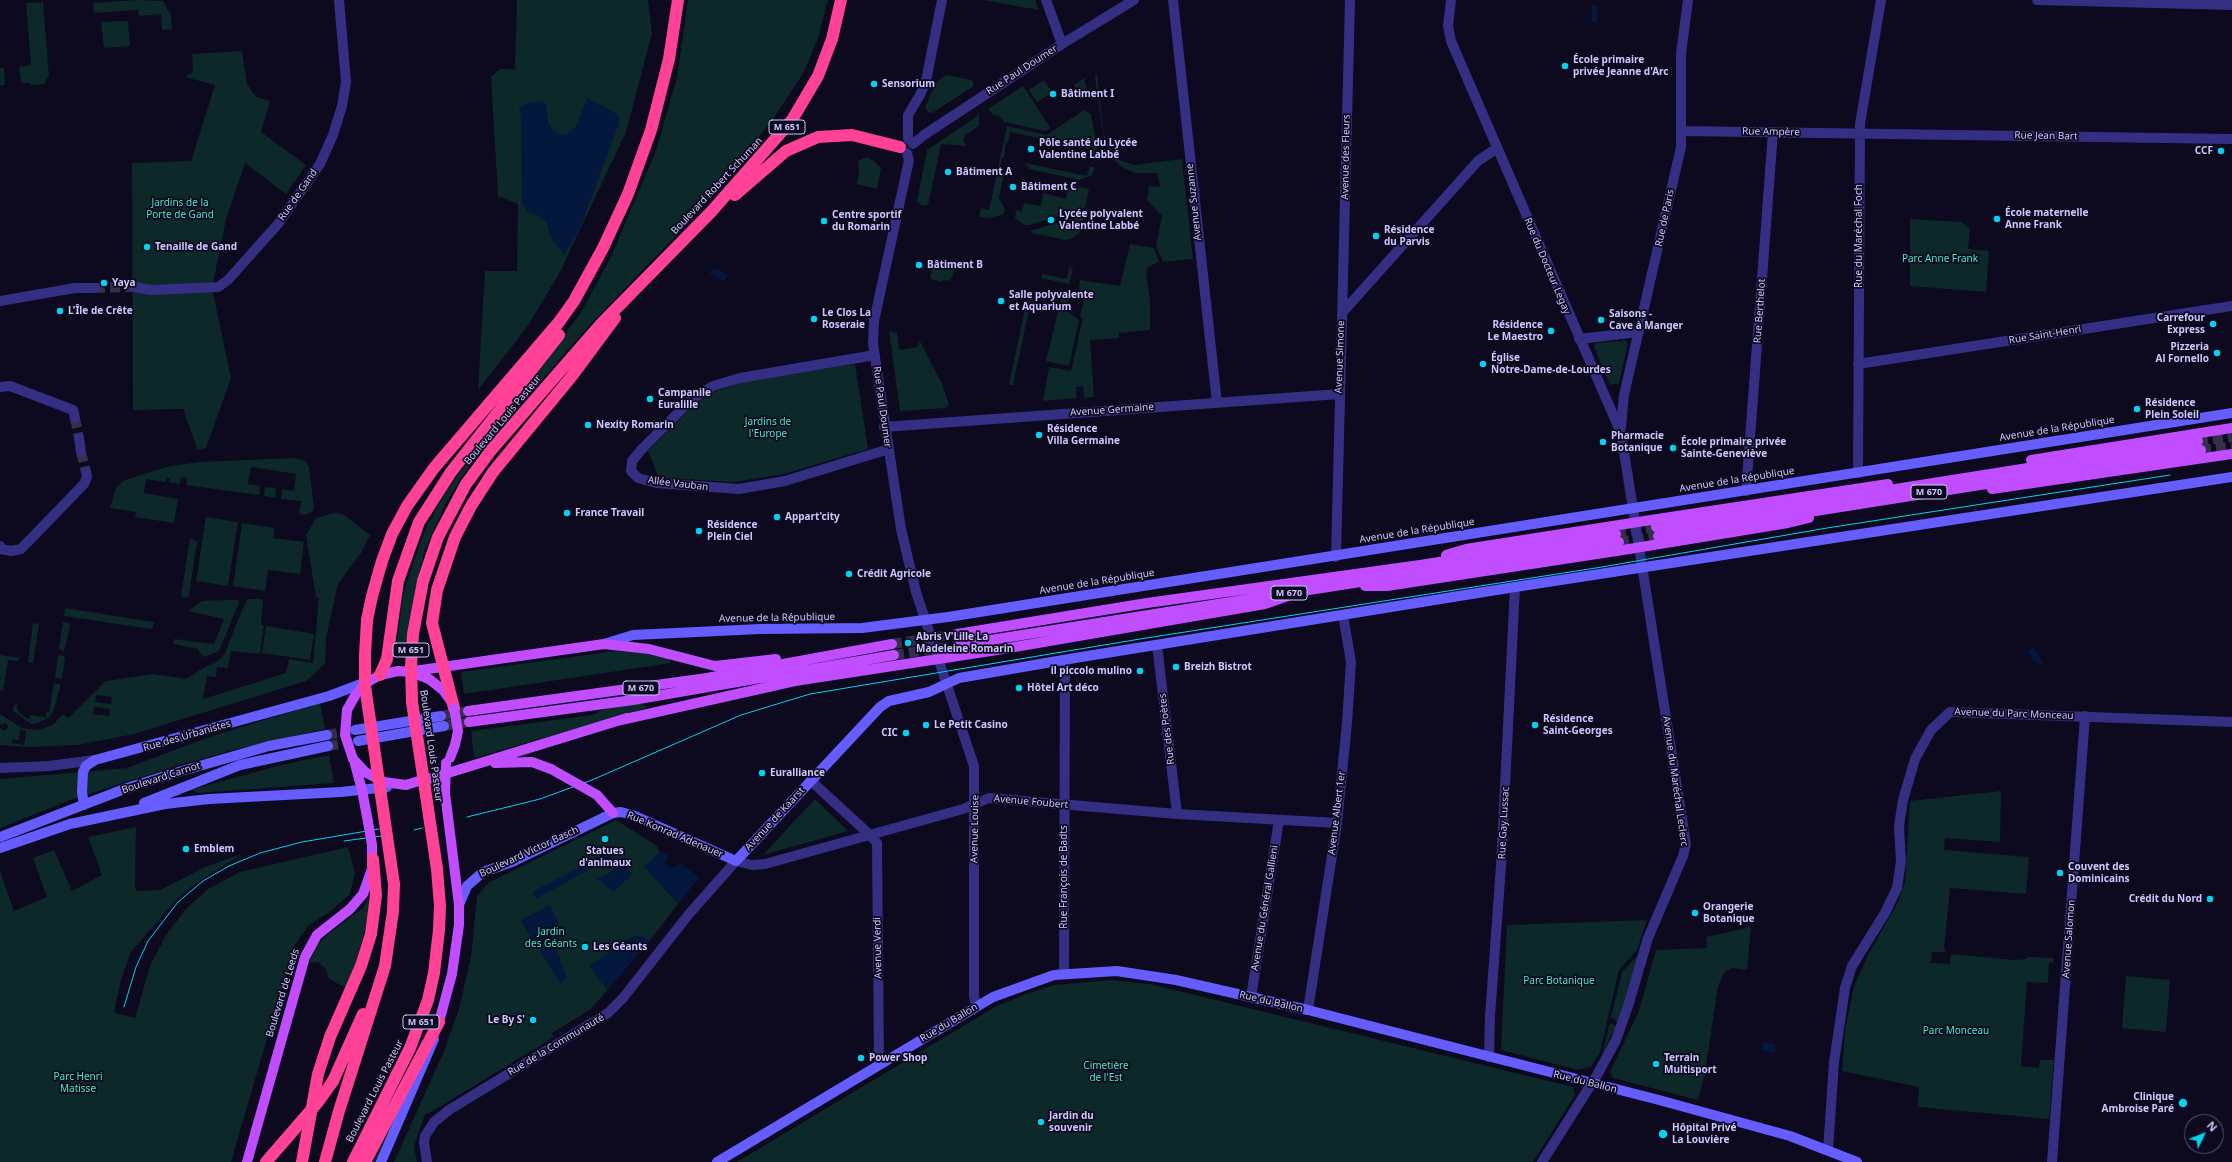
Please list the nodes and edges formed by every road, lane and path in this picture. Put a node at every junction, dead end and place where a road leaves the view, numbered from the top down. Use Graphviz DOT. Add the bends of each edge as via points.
graph roads {
  1 [pos="339,0"];
  2 [pos="678,0"];
  3 [pos="841,0"];
  4 [pos="846,0"];
  5 [pos="942,0"];
  6 [pos="1046,0"];
  7 [pos="1173,0"];
  8 [pos="1350,0"];
  9 [pos="1451,0"];
  10 [pos="1688,0"];
  11 [pos="1881,0"];
  12 [pos="2037,0"];
  13 [pos="1128,2"];
  14 [pos="2232,4"];
  15 [pos="836,24"];
  16 [pos="1062,44"];
  17 [pos="1682,132"];
  18 [pos="1773,132"];
  19 [pos="1860,134"];
  20 [pos="2232,139"];
  21 [pos="907,146"];
  22 [pos="1497,148"];
  23 [pos="711,212"];
  24 [pos="582,286"];
  25 [pos="134,287"];
  26 [pos="95,288"];
  27 [pos="633,292"];
  28 [pos="0,301"];
  29 [pos="2232,306"];
  30 [pos="1342,313"];
  31 [pos="1639,332"];
  32 [pos="1579,339"];
  33 [pos="875,355"];
  34 [pos="1858,364"];
  35 [pos="0,387"];
  36 [pos="1339,394"];
  37 [pos="1604,397"];
  38 [pos="1623,402"];
  39 [pos="1217,403"];
  40 [pos="2232,413"];
  41 [pos="75,418"];
  42 [pos="884,426"];
  43 [pos="2232,428"];
  44 [pos="1622,433"];
  45 [pos="78,438"];
  46 [pos="888,449"];
  47 [pos="82,452"];
  48 [pos="2232,454"];
  49 [pos="86,472"];
  50 [pos="1858,473"];
  51 [pos="1981,475"];
  52 [pos="2232,477"];
  53 [pos="1920,485"];
  54 [pos="1746,491"];
  55 [pos="1934,492"];
  56 [pos="1634,508"];
  57 [pos="1831,509"];
  58 [pos="1637,522"];
  59 [pos="1639,535"];
  60 [pos="0,546"];
  61 [pos="1641,547"];
  62 [pos="1336,557"];
  63 [pos="1420,565"];
  64 [pos="1643,569"];
  65 [pos="1353,584"];
  66 [pos="1516,588"];
  67 [pos="1302,591"];
  68 [pos="1343,615"];
  69 [pos="925,620"];
  70 [pos="957,634"];
  71 [pos="604,644"];
  72 [pos="892,644"];
  73 [pos="958,645"];
  74 [pos="1157,645"];
  75 [pos="894,655"];
  76 [pos="814,657"];
  77 [pos="938,658"];
  78 [pos="1066,660"];
  79 [pos="442,666"];
  80 [pos="407,672"];
  81 [pos="380,676"];
  82 [pos="765,678"];
  83 [pos="369,681"];
  84 [pos="947,683"];
  85 [pos="444,687"];
  86 [pos="454,708"];
  87 [pos="468,712"];
  88 [pos="441,716"];
  89 [pos="2085,716"];
  90 [pos="621,720"];
  91 [pos="469,722"];
  92 [pos="2232,722"];
  93 [pos="444,726"];
  94 [pos="355,730"];
  95 [pos="327,735"];
  96 [pos="358,741"];
  97 [pos="328,746"];
  98 [pos="353,759"];
  99 [pos="95,760"];
  100 [pos="448,761"];
  101 [pos="481,764"];
  102 [pos="0,768"];
  103 [pos="445,775"];
  104 [pos="810,780"];
  105 [pos="422,781"];
  106 [pos="398,785"];
  107 [pos="362,790"];
  108 [pos="88,803"];
  109 [pos="974,804"];
  110 [pos="1064,805"];
  111 [pos="122,812"];
  112 [pos="613,813"];
  113 [pos="1177,814"];
  114 [pos="1279,820"];
  115 [pos="1337,823"];
  116 [pos="870,835"];
  117 [pos="0,837"];
  118 [pos="0,848"];
  119 [pos="373,859"];
  120 [pos="736,861"];
  121 [pos="459,905"];
  122 [pos="391,929"];
  123 [pos="1064,974"];
  124 [pos="1251,997"];
  125 [pos="977,1006"];
  126 [pos="1308,1010"];
  127 [pos="439,1022"];
  128 [pos="1489,1057"];
  129 [pos="879,1064"];
  130 [pos="1592,1083"];
  131 [pos="1828,1150"];
  132 [pos="247,1162"];
  133 [pos="266,1162"];
  134 [pos="302,1162"];
  135 [pos="325,1162"];
  136 [pos="353,1162"];
  137 [pos="365,1162"];
  138 [pos="381,1162"];
  139 [pos="427,1162"];
  140 [pos="717,1162"];
  141 [pos="1542,1162"];
  142 [pos="1856,1162"];
  143 [pos="2052,1162"];
  1 -- 25 [label="street, Rue de Gand" via="346,90 333,135 320,164 278,224 228,280 212,288 152,290"];
  2 -- 24 [label="highway" via="665,75 641,161 615,224"];
  3 -- 15 [label="highway, Boulevard Robert Schuman / M 651"];
  4 -- 15 [label="main road"];
  5 -- 21 [label="street" via="926,81 908,115"];
  6 -- 16 [label="street"];
  7 -- 39 [label="street, Avenue Suzanne"];
  8 -- 30 [label="street, Avenue des Fleurs"];
  9 -- 22 [label="street, Rue du Docteur Legay" via="1448,26 1450,41"];
  10 -- 17 [label="street, Rue de Paris" via="1681,54"];
  11 -- 19 [label="street, Rue du Maréchal Foch" via="1861,114"];
  12 -- 14 [label="street"];
  13 -- 16 [label="street, Rue Paul Doumer"];
  15 -- 23 [label="highway, Boulevard Robert Schuman / M 651" via="818,76 796,114"];
  16 -- 21 [label="street, Rue Paul Doumer"];
  17 -- 18 [label="street, Rue Ampère"];
  17 -- 31 [label="street, Rue de Paris" via="1681,147"];
  18 -- 19 [label="street, Rue Ampère"];
  18 -- 54 [label="street, Rue Berthelot"];
  19 -- 20 [label="street, Rue Jean Bart"];
  19 -- 34 [label="street, Rue du Maréchal Foch"];
  21 -- 23 [label="highway" via="852,135 814,138 786,151 733,197"];
  21 -- 33 [label="street, Rue Paul Doumer" via="909,160 874,321"];
  22 -- 30 [label="street, Avenue Simone" via="1478,161"];
  22 -- 32 [label="street, Rue du Docteur Legay"];
  23 -- 27 [label="highway, Boulevard Robert Schuman / M 651"];
  24 -- 81 [label="highway" via="573,312 559,335 452,472 419,522 398,581 387,659"];
  24 -- 122 [label="highway, Boulevard Louis Pasteur, bridge" via="552,331 434,468 406,506 382,561 372,596 365,655 366,692 394,884"];
  26 -- 28 [label="street" via="75,288"];
  27 -- 79 [label="highway" via="575,371 493,472 460,527 443,569 433,610 434,636"];
  27 -- 136 [label="highway, Boulevard Louis Pasteur / M 651, bridge" via="601,324 492,449 466,484 438,537 423,581 413,634 412,702 437,868 440,906 434,973 428,1000 410,1048"];
  29 -- 34 [label="street, Rue Saint-Henri"];
  30 -- 36 [label="street, Avenue Simone"];
  31 -- 32 [label="street"];
  31 -- 38 [label="street, Rue de Paris"];
  32 -- 37 [label="street, Rue du Docteur Legay"];
  33 -- 42 [label="street, Rue Paul Doumer"];
  33 -- 46 [label="street, Allée Vauban" via="740,378 713,386 692,399 642,449 632,461 631,471 638,478 656,483 739,489 785,481"];
  34 -- 50 [label="street, Rue du Maréchal Foch"];
  35 -- 41 [label="street" via="10,386 73,410"];
  36 -- 39 [label="street, Avenue Germaine"];
  36 -- 62 [label="street, Avenue Simone"];
  37 -- 38 [label="street" via="1614,402"];
  37 -- 44 [label="street, Rue du Docteur Legay"];
  38 -- 44 [label="street, Rue de Paris"];
  39 -- 42 [label="street, Avenue Germaine"];
  40 -- 50 [label="street, Avenue de la République"];
  42 -- 46 [label="street, Rue Paul Doumer"];
  43 -- 51 [label="main road" via="2044,458"];
  44 -- 56 [label="street, Rue du Docteur Legay"];
  45 -- 47 [label="street"];
  46 -- 69 [label="street, Rue Paul Doumer" via="901,529"];
  48 -- 55 [label="main road" via="2014,487"];
  49 -- 60 [label="street" via="84,484 20,549 11,551 1,549"];
  50 -- 54 [label="street, Avenue de la République"];
  51 -- 53 [label="main road, M 670"];
  51 -- 55 [label="main road, M 670" via="2200,445"];
  52 -- 64 [label="street"];
  53 -- 57 [label="main road, M 670" via="1657,532"];
  53 -- 58 [label="main road" via="1868,486"];
  54 -- 56 [label="street, Avenue de la République"];
  55 -- 57 [label="main road, M 670"];
  56 -- 58 [label="street, Rue du Docteur Legay"];
  56 -- 62 [label="street, Avenue de la République"];
  57 -- 61 [label="main road" via="1788,523"];
  58 -- 59 [label="street, Rue du Docteur Legay"];
  58 -- 63 [label="main road" via="1466,549"];
  59 -- 61 [label="street, Avenue du Maréchal Leclerc"];
  61 -- 64 [label="street, Avenue du Maréchal Leclerc"];
  61 -- 65 [label="main road" via="1387,586"];
  62 -- 69 [label="street, Avenue de la République"];
  63 -- 65 [label="main road, M 670" via="1618,538"];
  63 -- 70 [label="main road, M 670" via="1147,603"];
  64 -- 66 [label="street"];
  64 -- 130 [label="street, Avenue du Maréchal Leclerc" via="1675,767 1685,850 1650,932 1619,1033"];
  65 -- 67 [label="main road, M 670"];
  66 -- 68 [label="street"];
  66 -- 128 [label="street, Rue Gay Lussac" via="1502,866"];
  67 -- 73 [label="main road, M 670"];
  67 -- 77 [label="main road" via="1265,604"];
  68 -- 74 [label="street"];
  68 -- 115 [label="street, Avenue Albert 1er" via="1351,669"];
  69 -- 71 [label="street, Avenue de la République" via="862,628 760,629 633,635"];
  69 -- 77 [label="street, Rue Paul Doumer"];
  71 -- 76 [label="main road, M 670" via="635,646 715,666"];
  71 -- 79 [label="main road, M 670"];
  72 -- 76 [label="main road, M 670"];
  74 -- 78 [label="street"];
  74 -- 113 [label="street, Rue des Poètes"];
  75 -- 82 [label="main road, M 670"];
  76 -- 87 [label="main road, M 670" via="706,678"];
  77 -- 84 [label="street, Avenue Louise"];
  77 -- 90 [label="main road" via="795,681"];
  78 -- 84 [label="street" via="959,678"];
  78 -- 110 [label="street, Rue François de Badts"];
  79 -- 80 [label="main road, M 670"];
  79 -- 85 [label="highway"];
  80 -- 81 [label="main road" via="393,672"];
  80 -- 85 [label="main road" via="425,676"];
  81 -- 83 [label="main road"];
  82 -- 90 [label="main road, M 670"];
  82 -- 91 [label="main road, M 670" via="633,700"];
  83 -- 98 [label="main road, bridge" via="350,703 344,728"];
  83 -- 99 [label="street, Rue des Urbanistes" via="328,696"];
  84 -- 104 [label="street, Avenue de Kaarst" via="929,692 889,701 880,707"];
  84 -- 109 [label="street, Avenue Louise" via="974,766"];
  85 -- 86 [label="highway"];
  86 -- 100 [label="main road, bridge" via="458,731"];
  88 -- 94 [label="street"];
  89 -- 92 [label="street, Avenue du Parc Monceau"];
  89 -- 131 [label="street, Avenue du Parc Monceau" via="1950,712 1931,730 1915,759 1903,800 1899,826 1901,861 1897,888 1885,913 1852,966 1845,988 1834,1062"];
  89 -- 143 [label="street, Avenue Salomon"];
  90 -- 101 [label="main road, M 670"];
  93 -- 96 [label="street"];
  95 -- 108 [label="street, Boulevard Carnot" via="270,746 210,762"];
  97 -- 111 [label="street, Boulevard Carnot" via="240,765"];
  98 -- 106 [label="main road" via="371,776"];
  98 -- 107 [label="main road, Boulevard de Leeds"];
  99 -- 102 [label="street, Rue des Urbanistes" via="49,766"];
  99 -- 108 [label="street" via="86,766 83,772 82,792"];
  100 -- 103 [label="main road, Boulevard Louis Pasteur"];
  100 -- 105 [label="main road" via="435,774"];
  101 -- 103 [label="main road, M 670"];
  101 -- 112 [label="main road, bridge" via="522,761 551,769 597,795"];
  103 -- 105 [label="main road, M 670"];
  103 -- 121 [label="main road, Boulevard Louis Pasteur" via="445,796"];
  104 -- 116 [label="street"];
  104 -- 120 [label="street, Avenue de Kaarst"];
  105 -- 106 [label="main road"];
  106 -- 107 [label="street, Boulevard Carnot"];
  107 -- 111 [label="street, Boulevard Carnot" via="198,800"];
  107 -- 119 [label="main road, Boulevard de Leeds, bridge"];
  108 -- 117 [label="street, Boulevard Carnot"];
  109 -- 110 [label="street, Avenue Foubert" via="989,798"];
  109 -- 116 [label="street, Avenue Foubert"];
  109 -- 125 [label="street, Avenue Louise" via="974,997"];
  110 -- 113 [label="street, Avenue Foubert"];
  110 -- 123 [label="street, Rue François de Badts"];
  111 -- 118 [label="street, Boulevard Carnot" via="60,827"];
  112 -- 120 [label="street, Rue Konrad Adenauer" via="621,812 635,816"];
  112 -- 121 [label="street, Boulevard Victor Basch" via="519,859 483,872 467,886"];
  113 -- 114 [label="street, Avenue Foubert"];
  114 -- 115 [label="street, Avenue Foubert"];
  114 -- 124 [label="street, Avenue du Général Gallieni"];
  115 -- 126 [label="street, Avenue Albert 1er"];
  116 -- 120 [label="street, Avenue Foubert" via="758,865"];
  116 -- 129 [label="street, Avenue Verdi" via="877,843"];
  119 -- 132 [label="main road, Boulevard de Leeds" via="369,880 358,900 317,935 307,952"];
  119 -- 134 [label="highway" via="376,894 371,934 362,966 327,1044 308,1123"];
  120 -- 139 [label="street, Rue de la Communauté" via="608,1013 449,1110 434,1122 425,1136"];
  121 -- 127 [label="main road, Boulevard Louis Pasteur" via="455,960"];
  122 -- 133 [label="highway, bridge" via="366,1006 333,1081"];
  122 -- 135 [label="highway, Boulevard Louis Pasteur" via="379,987"];
  123 -- 124 [label="street, Rue du Ballon" via="1117,971 1176,980"];
  123 -- 125 [label="street, Rue du Ballon" via="1008,990"];
  124 -- 126 [label="street, Rue du Ballon"];
  125 -- 129 [label="street, Rue du Ballon"];
  126 -- 128 [label="street, Rue du Ballon"];
  127 -- 137 [label="highway"];
  127 -- 138 [label="street, Boulevard Louis Pasteur" via="430,1053"];
  128 -- 130 [label="street, Rue du Ballon"];
  129 -- 140 [label="street, Rue du Ballon"];
  130 -- 131 [label="street, Rue du Ballon" via="1729,1118"];
  130 -- 141 [label="street, Avenue du Maréchal Leclerc"];
  131 -- 142 [label="street, Rue du Ballon"];
}
